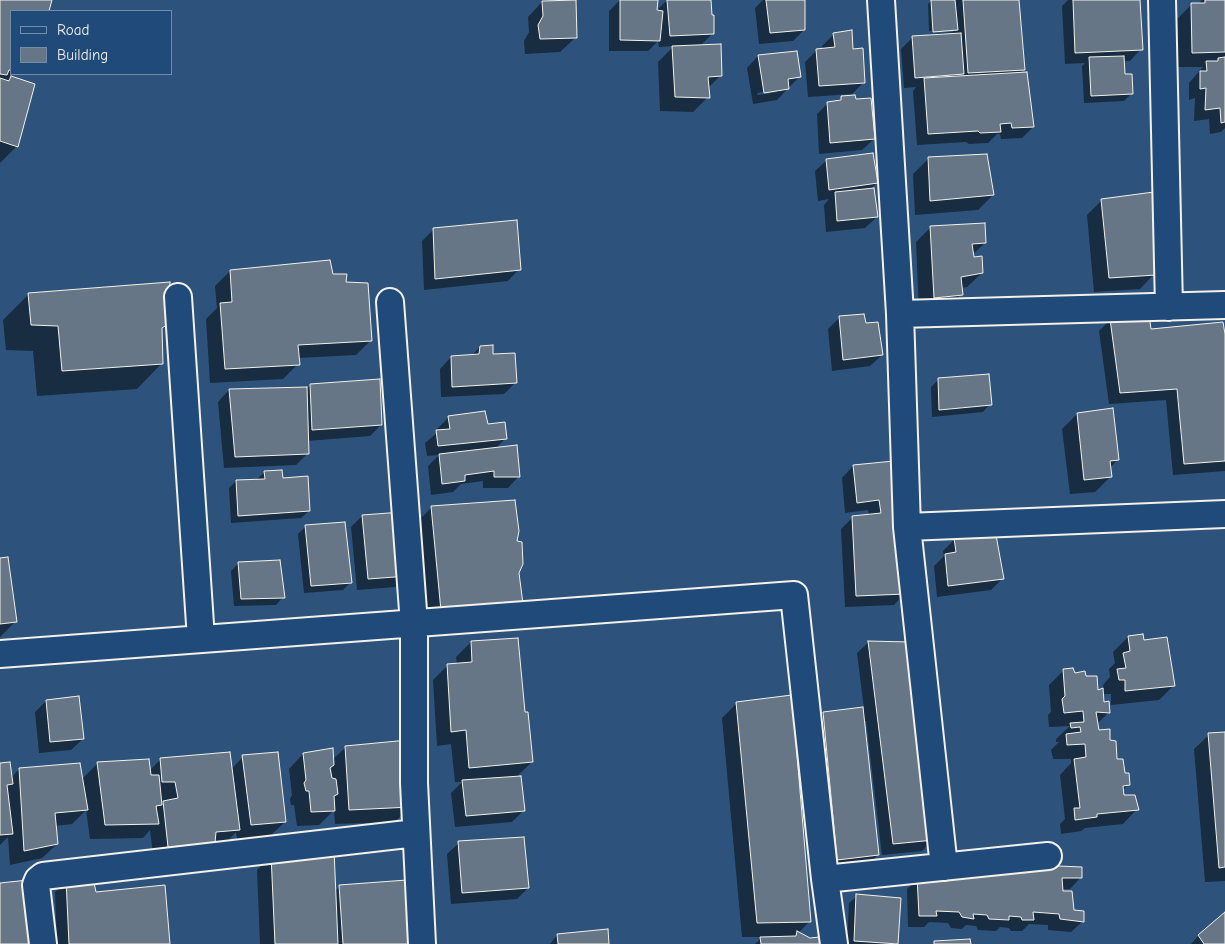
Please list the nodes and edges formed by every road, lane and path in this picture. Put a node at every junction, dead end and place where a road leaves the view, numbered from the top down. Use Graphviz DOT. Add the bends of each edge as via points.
graph roads {
  1 [pos="881,0"];
  2 [pos="1162,0"];
  3 [pos="178,297"];
  4 [pos="390,302"];
  5 [pos="1225,305"];
  6 [pos="1169,307"];
  7 [pos="900,314"];
  8 [pos="1225,514"];
  9 [pos="907,527"];
  10 [pos="414,624"];
  11 [pos="202,638"];
  12 [pos="0,654"];
  13 [pos="416,833"];
  14 [pos="1048,856"];
  15 [pos="944,867"];
  16 [pos="825,879"];
  17 [pos="43,944"];
  18 [pos="422,944"];
  19 [pos="834,944"];
  1 -- 7 [label="street"];
  2 -- 6 [label="street"];
  3 -- 11 [label="street"];
  4 -- 10 [label="street"];
  5 -- 6 [label="street"];
  6 -- 7 [label="street"];
  7 -- 9 [label="street"];
  8 -- 9 [label="street"];
  9 -- 15 [label="street"];
  10 -- 11 [label="street"];
  10 -- 13 [label="street"];
  10 -- 16 [label="street" via="794,595"];
  11 -- 12 [label="street"];
  13 -- 17 [label="street" via="43,876 36,885"];
  13 -- 18 [label="street"];
  14 -- 15 [label="street"];
  15 -- 16 [label="street"];
  16 -- 19 [label="street"];
}
